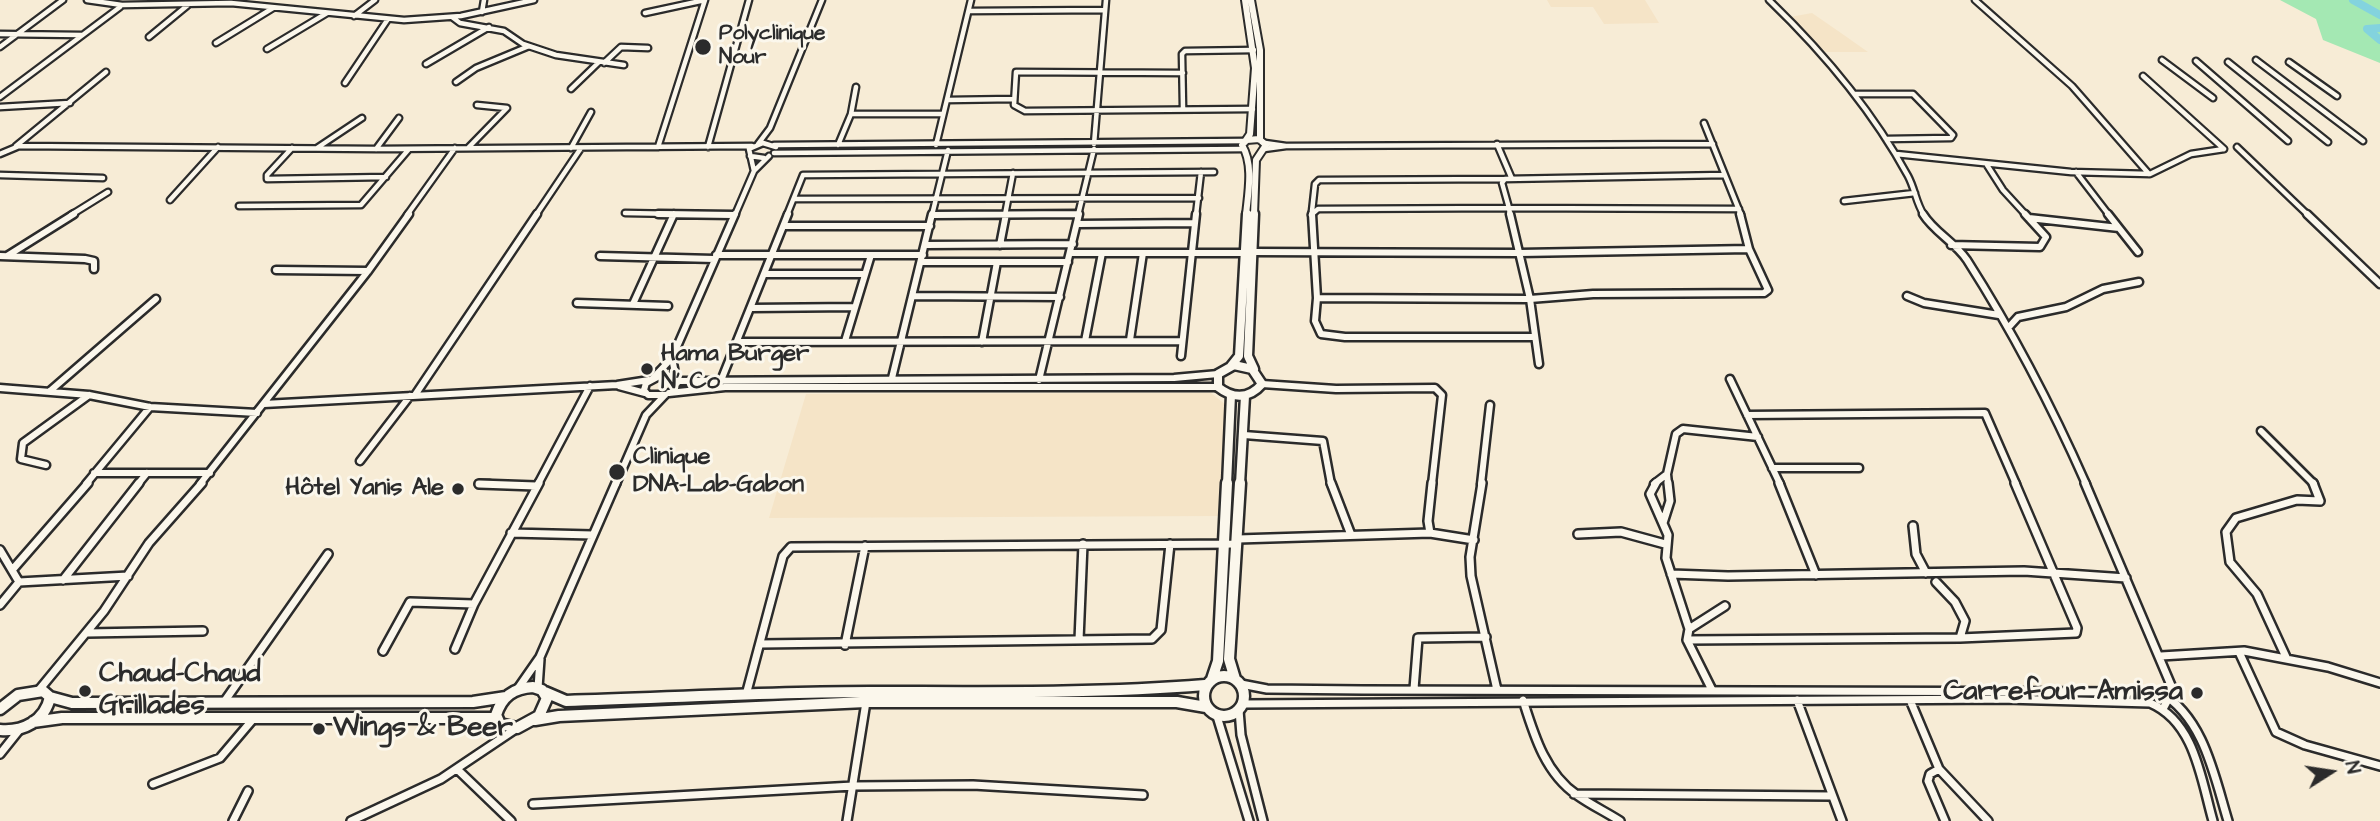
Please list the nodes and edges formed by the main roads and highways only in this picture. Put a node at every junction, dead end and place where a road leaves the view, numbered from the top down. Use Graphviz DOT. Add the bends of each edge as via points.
graph roads {
  1 [pos="1245,0"];
  2 [pos="1251,0"];
  3 [pos="1245,145"];
  4 [pos="1262,146"];
  5 [pos="1248,253"];
  6 [pos="1231,366"];
  7 [pos="1254,369"];
  8 [pos="1231,395"];
  9 [pos="1245,396"];
  10 [pos="1208,682"];
  11 [pos="1238,682"];
  12 [pos="541,690"];
  13 [pos="506,696"];
  14 [pos="50,697"];
  15 [pos="5,700"];
  16 [pos="1206,707"];
  17 [pos="0,709"];
  18 [pos="496,718"];
  19 [pos="535,720"];
  20 [pos="33,722"];
  21 [pos="0,730"];
  1 -- 3 [label="main road" via="1254,50 1253,109"];
  2 -- 4 [label="main road" via="1260,50"];
  3 -- 4 [label="main road"];
  3 -- 4 [label="main road"];
  3 -- 5 [label="main road"];
  4 -- 5 [label="main road" via="1256,160"];
  5 -- 6 [label="main road" via="1239,356"];
  5 -- 7 [label="main road" via="1248,356"];
  6 -- 7 [label="main road"];
  6 -- 8 [label="main road" via="1218,374 1218,387"];
  7 -- 9 [label="main road" via="1262,384"];
  8 -- 9 [label="main road"];
  8 -- 10 [label="main road" via="1218,660"];
  9 -- 11 [label="main road" via="1229,659"];
  10 -- 11 [label="main road" via="1223,677"];
  10 -- 12 [label="main road" via="1157,689 566,701"];
  10 -- 16 [label="main road" via="1201,696"];
  11 -- 16 [label="main road" via="1246,694 1241,707 1228,714"];
  12 -- 13 [label="main road" via="517,690"];
  12 -- 19 [label="main road" via="546,707"];
  13 -- 14 [label="main road" via="473,702 72,703"];
  13 -- 18 [label="main road"];
  14 -- 15 [label="main road" via="39,690"];
  14 -- 20 [label="main road" via="47,709"];
  15 -- 17 [label="main road"];
  16 -- 19 [label="main road" via="1177,702 866,702"];
  18 -- 19 [label="main road" via="504,726 517,728"];
  18 -- 20 [label="main road" via="62,718"];
  20 -- 21 [label="main road" via="20,729"];
}
